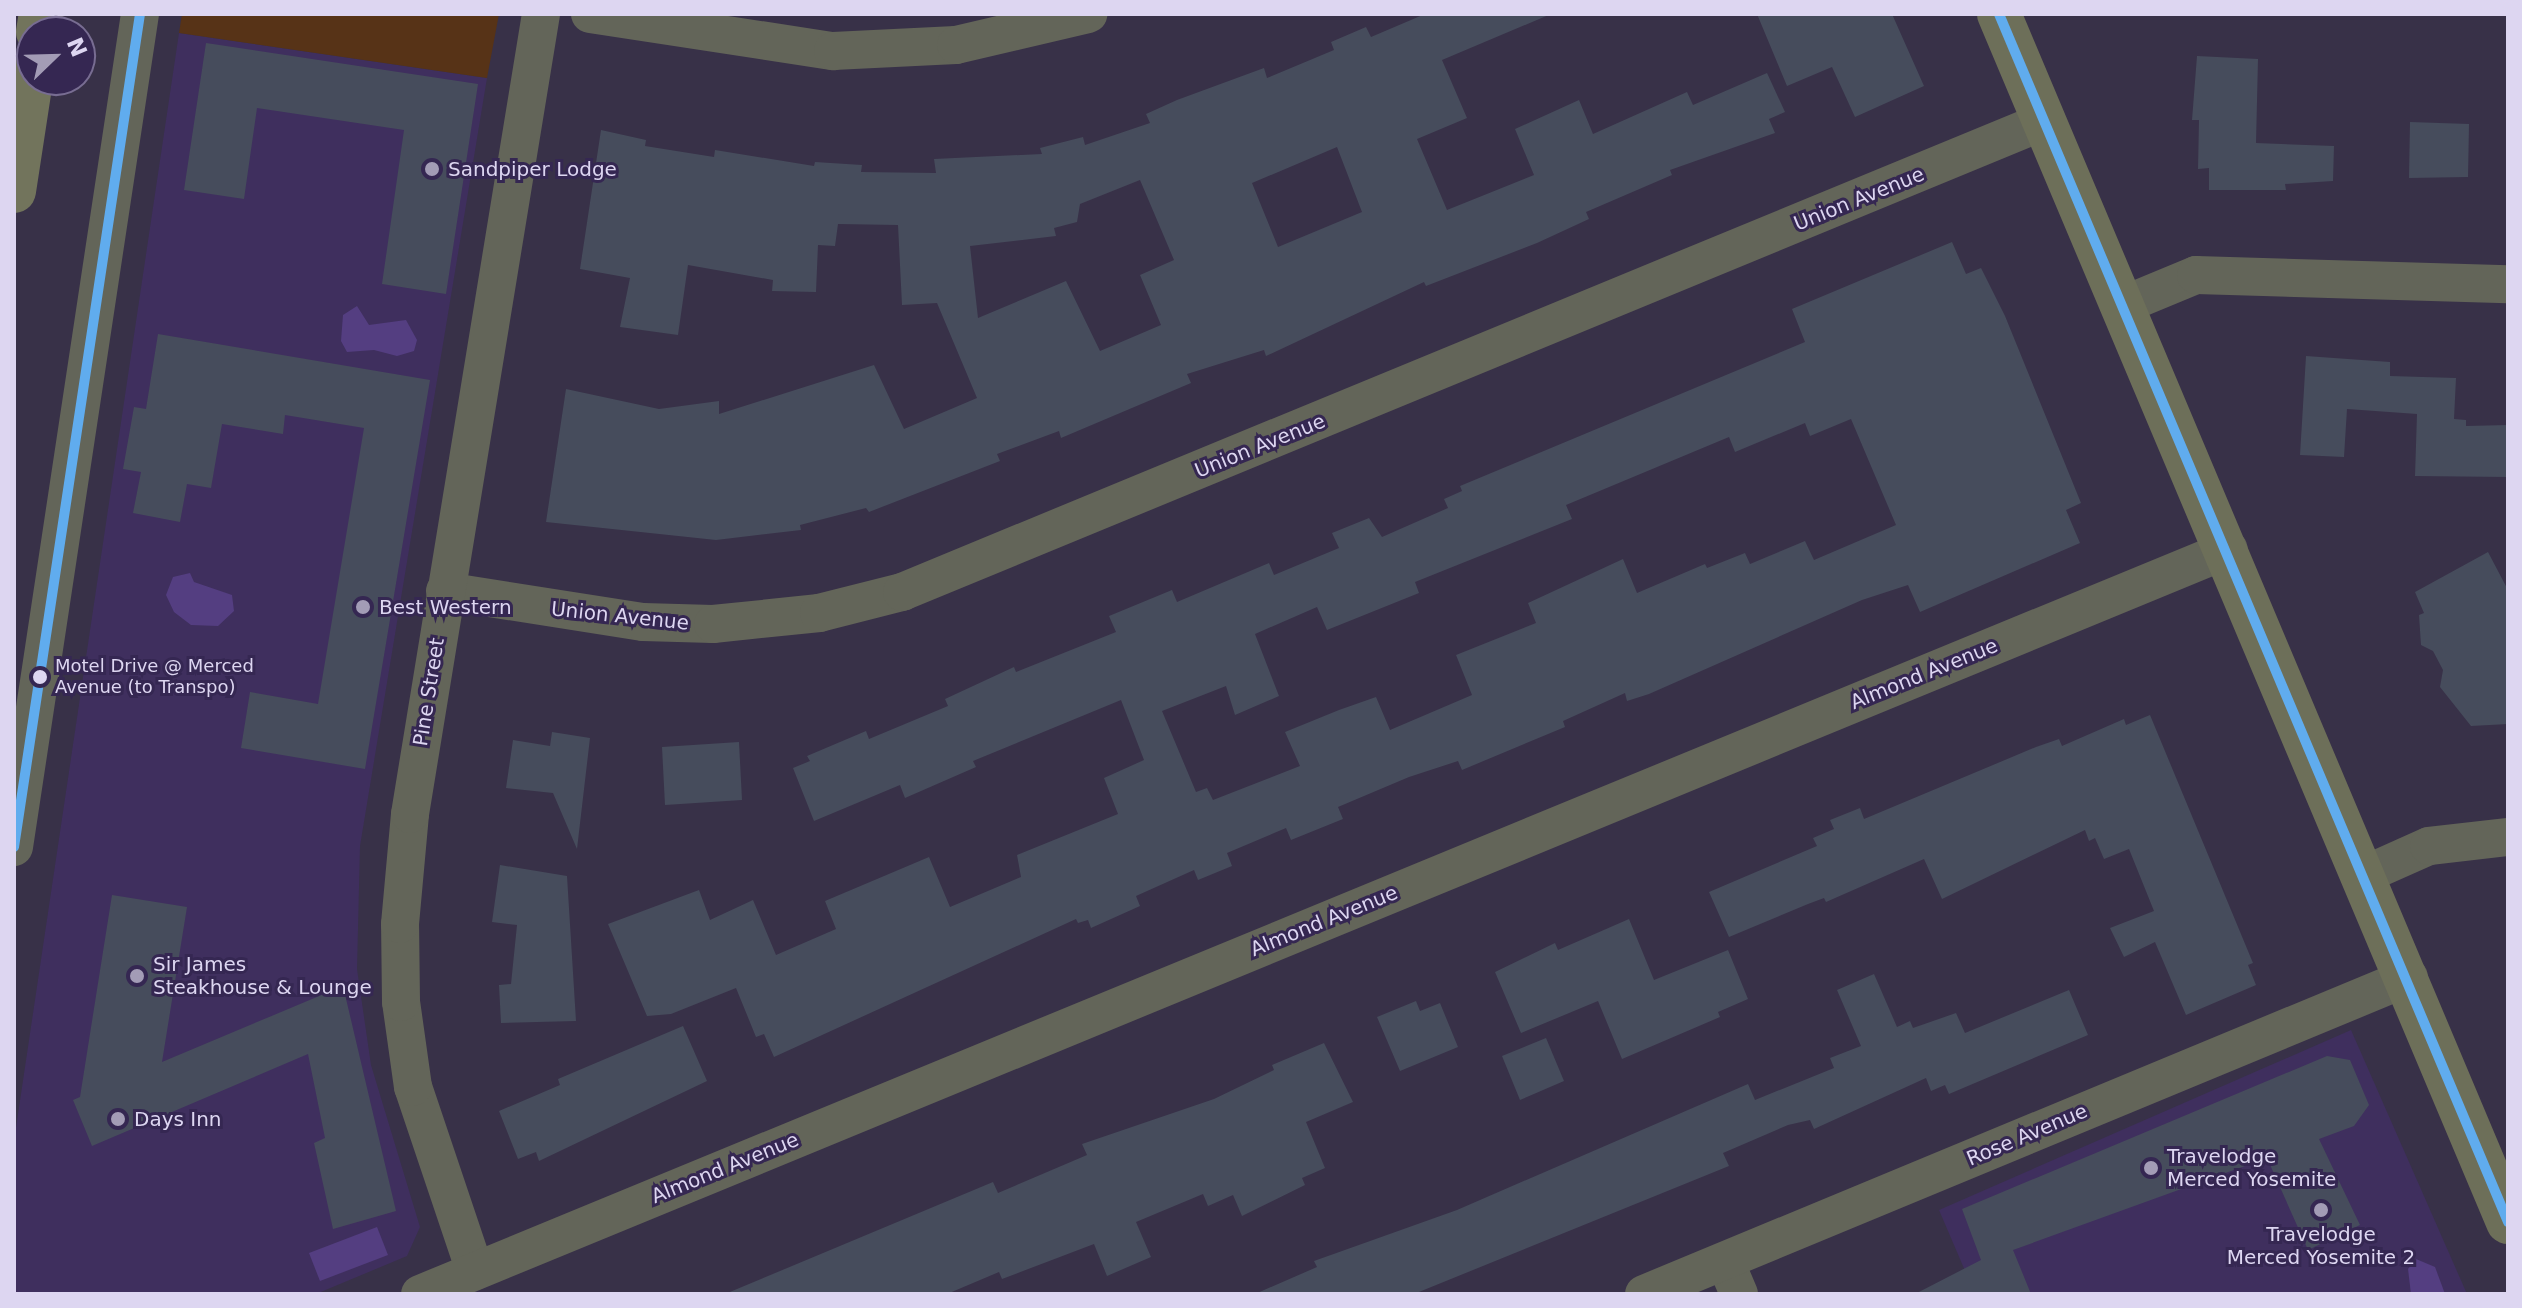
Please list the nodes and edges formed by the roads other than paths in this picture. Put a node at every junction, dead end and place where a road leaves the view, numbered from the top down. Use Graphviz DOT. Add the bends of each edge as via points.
graph roads {
  1 [pos="140,14"];
  2 [pos="541,14"];
  3 [pos="590,14"];
  4 [pos="1088,14"];
  5 [pos="1999,14"];
  6 [pos="28,96"];
  7 [pos="2044,121"];
  8 [pos="14,191"];
  9 [pos="2508,284"];
  10 [pos="2121,306"];
  11 [pos="2229,549"];
  12 [pos="445,591"];
  13 [pos="2508,837"];
  14 [pos="14,847"];
  15 [pos="2366,874"];
  16 [pos="2409,977"];
  17 [pos="2508,1222"];
  18 [pos="475,1271"];
  19 [pos="1732,1278"];
  20 [pos="420,1294"];
  21 [pos="1644,1294"];
  1 -- 14 [label="street"];
  2 -- 12 [label="street, Pine Street"];
  3 -- 4 [label="street" via="833,51 956,45"];
  5 -- 7 [label="main road"];
  6 -- 8 [label="highway"];
  7 -- 10 [label="main road"];
  7 -- 12 [label="street, Union Avenue" via="902,592 808,615 713,624 628,621"];
  9 -- 10 [label="street" via="2196,275"];
  10 -- 11 [label="main road"];
  11 -- 15 [label="main road"];
  11 -- 18 [label="street, Almond Avenue"];
  12 -- 18 [label="street, Pine Street" via="406,844 401,1002 425,1135"];
  13 -- 15 [label="street" via="2429,846"];
  15 -- 16 [label="main road"];
  16 -- 17 [label="main road"];
  16 -- 19 [label="street, Rose Avenue"];
  18 -- 20 [label="street, Almond Avenue"];
  19 -- 21 [label="street, Rose Avenue"];
}
